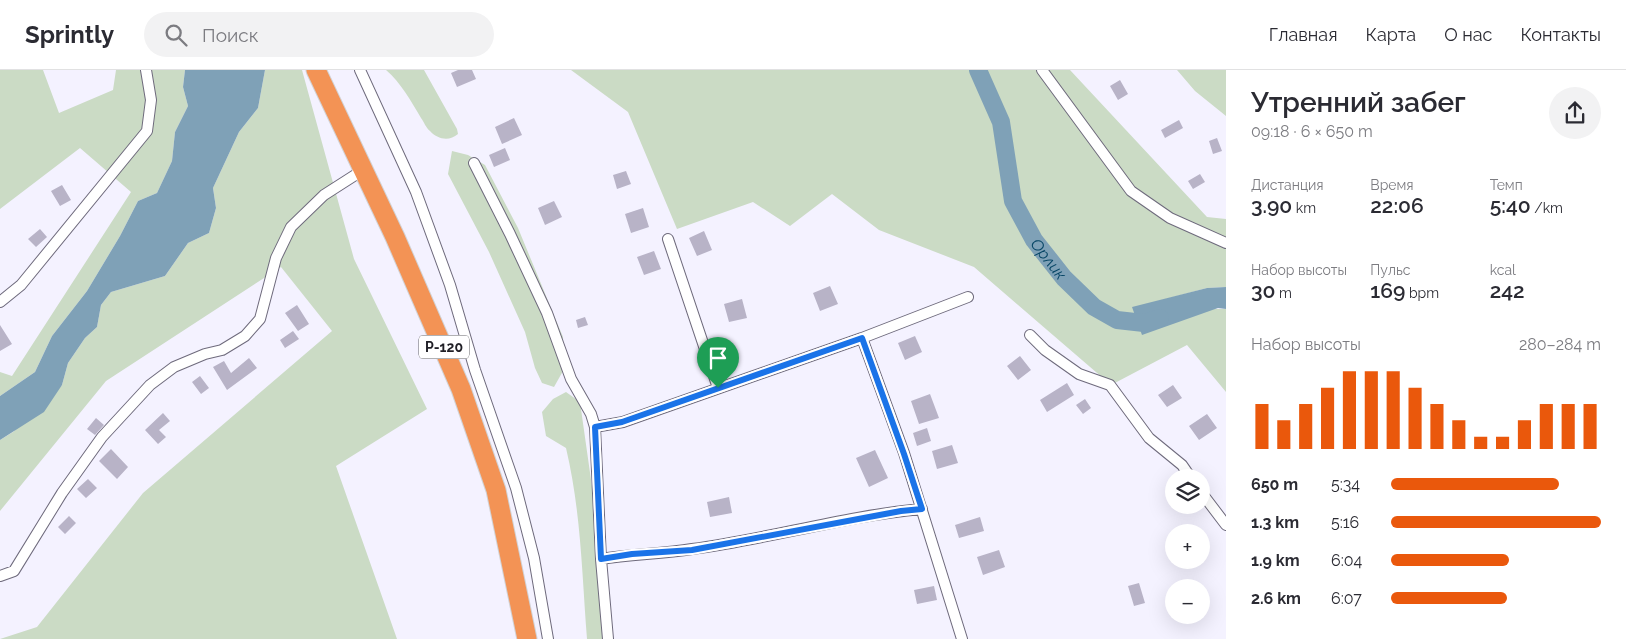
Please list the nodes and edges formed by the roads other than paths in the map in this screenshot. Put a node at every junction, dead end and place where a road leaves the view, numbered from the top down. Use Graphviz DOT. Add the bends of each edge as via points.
graph roads {
  1 [pos="146,70"];
  2 [pos="316,70"];
  3 [pos="360,70"];
  4 [pos="1042,70"];
  5 [pos="474,163"];
  6 [pos="364,170"];
  7 [pos="668,239"];
  8 [pos="1226,243"];
  9 [pos="968,297"];
  10 [pos="0,302"];
  11 [pos="1030,335"];
  12 [pos="862,338"];
  13 [pos="718,388"];
  14 [pos="595,427"];
  15 [pos="1185,469"];
  16 [pos="1210,504"];
  17 [pos="922,509"];
  18 [pos="1226,525"];
  19 [pos="601,559"];
  20 [pos="0,576"];
  21 [pos="527,639"];
  22 [pos="548,639"];
  23 [pos="608,639"];
  24 [pos="962,639"];
  1 -- 10 [label="street" via="151,100 147,131 20,286"];
  2 -- 6 [label="highway, Р-120"];
  3 -- 22 [label="street" via="416,192 450,285 475,370 516,488 534,558"];
  4 -- 8 [label="street" via="1131,190 1170,218"];
  5 -- 14 [label="street" via="547,313 572,379"];
  6 -- 20 [label="street" via="324,194 291,228 276,258 260,319 245,336 222,350 174,367 150,385 102,437 14,571"];
  6 -- 21 [label="highway, Р-120" via="436,327 480,441 496,490"];
  7 -- 13 [label="street"];
  9 -- 12 [label="street"];
  11 -- 15 [label="street" via="1079,374 1110,385 1149,438"];
  12 -- 13 [label="street"];
  12 -- 17 [label="street"];
  13 -- 14 [label="street" via="622,422"];
  14 -- 19 [label="street"];
  16 -- 18 [label="street"];
  17 -- 19 [label="street" via="692,550"];
  17 -- 24 [label="street"];
  19 -- 23 [label="street"];
}
